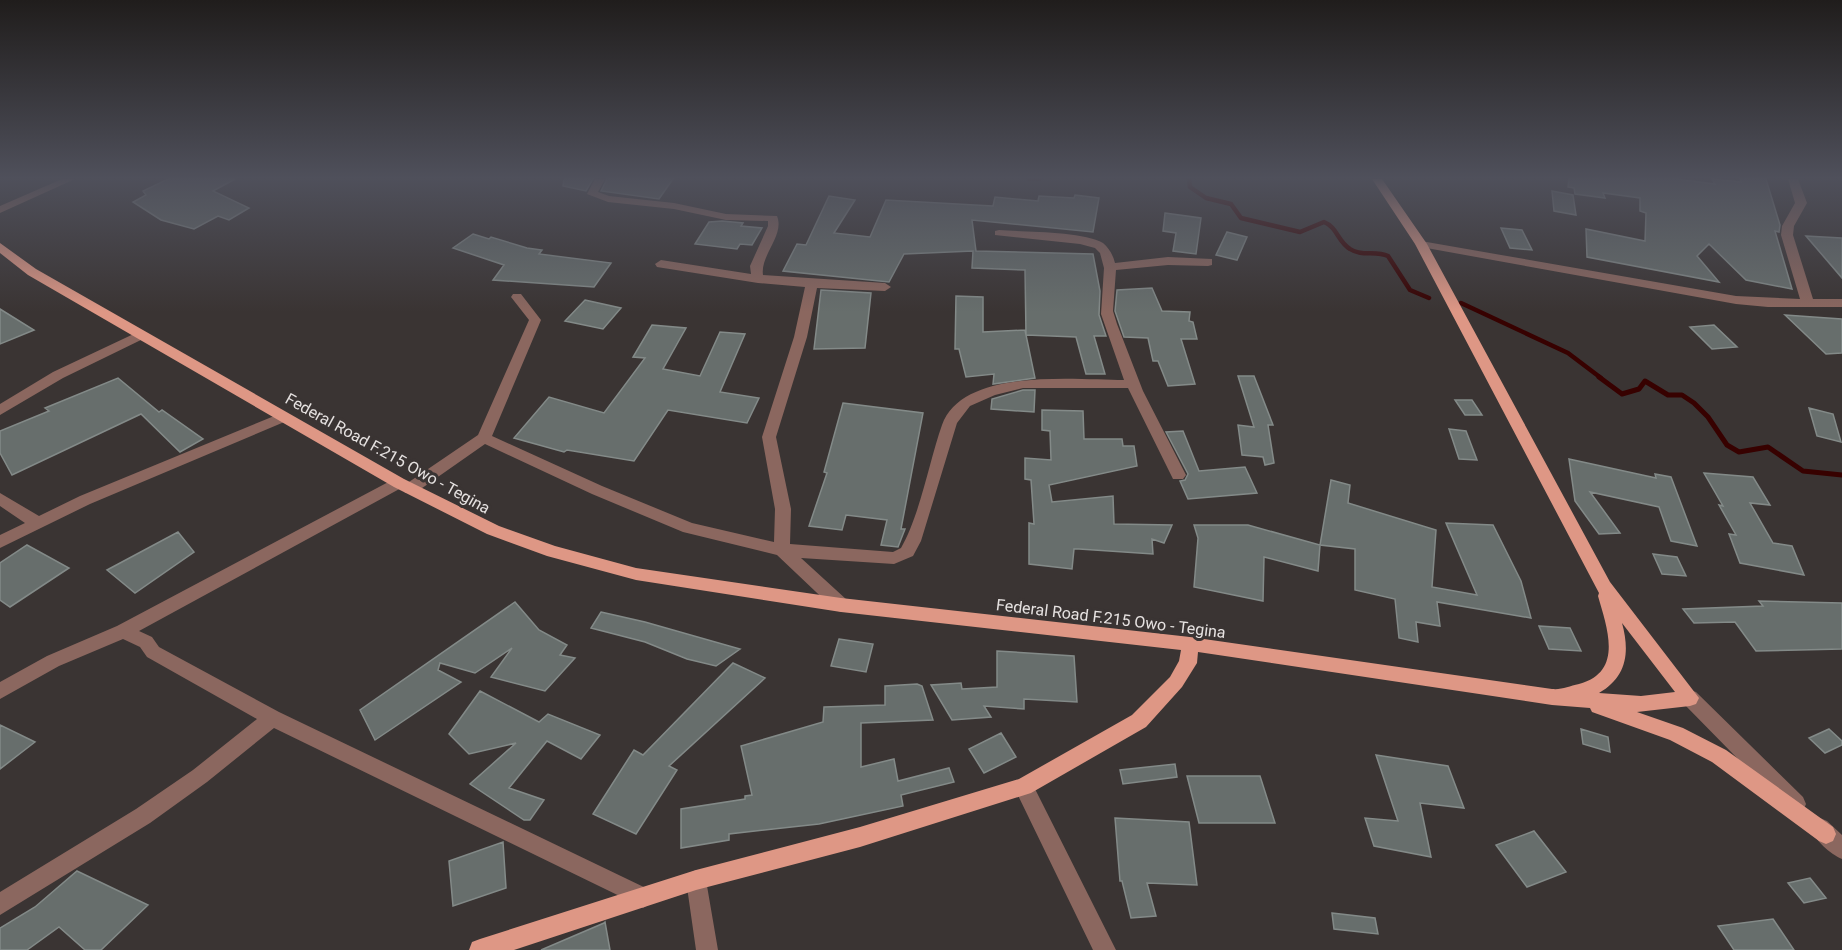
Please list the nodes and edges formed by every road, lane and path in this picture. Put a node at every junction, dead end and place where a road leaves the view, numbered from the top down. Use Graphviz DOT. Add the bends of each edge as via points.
graph roads {
  1 [pos="774,223"];
  2 [pos="1407,223"];
  3 [pos="1792,223"];
  4 [pos="999,233"];
  5 [pos="1421,244"];
  6 [pos="0,247"];
  7 [pos="1208,262"];
  8 [pos="661,264"];
  9 [pos="1110,267"];
  10 [pos="758,279"];
  11 [pos="811,286"];
  12 [pos="885,287"];
  13 [pos="517,297"];
  14 [pos="1842,303"];
  15 [pos="1808,304"];
  16 [pos="140,334"];
  17 [pos="1132,384"];
  18 [pos="0,410"];
  19 [pos="284,417"];
  20 [pos="484,438"];
  21 [pos="1178,475"];
  22 [pos="405,486"];
  23 [pos="0,499"];
  24 [pos="38,523"];
  25 [pos="0,542"];
  26 [pos="782,550"];
  27 [pos="1604,588"];
  28 [pos="841,605"];
  29 [pos="123,631"];
  30 [pos="1190,644"];
  31 [pos="0,691"];
  32 [pos="1552,697"];
  33 [pos="1690,698"];
  34 [pos="1579,699"];
  35 [pos="272,718"];
  36 [pos="1024,787"];
  37 [pos="1826,834"];
  38 [pos="1842,849"];
  39 [pos="696,880"];
  40 [pos="643,897"];
  41 [pos="0,904"];
  42 [pos="480,950"];
  43 [pos="707,950"];
  44 [pos="1105,950"];
  1 -- 10 [label="street" via="756,266"];
  2 -- 5 [label="main road"];
  3 -- 15 [label="street" via="1787,235"];
  4 -- 9 [label="street" via="1098,245"];
  5 -- 15 [label="street" via="1736,300"];
  5 -- 27 [label="main road"];
  6 -- 16 [label="main road, Federal Road F.215 Owo - Tegina" via="32,272"];
  7 -- 9 [label="street" via="1168,261"];
  8 -- 10 [label="street"];
  9 -- 17 [label="street" via="1107,313"];
  10 -- 11 [label="street"];
  11 -- 12 [label="street"];
  11 -- 26 [label="street" via="770,426 783,509"];
  13 -- 20 [label="street" via="535,320"];
  14 -- 15 [label="street"];
  16 -- 18 [label="street"];
  16 -- 19 [label="main road, Federal Road F.215 Owo - Tegina"];
  17 -- 21 [label="street"];
  17 -- 26 [label="street" via="1023,384 991,391 965,404 950,422 907,552 894,558"];
  19 -- 22 [label="main road, Federal Road F.215 Owo - Tegina"];
  19 -- 24 [label="street"];
  20 -- 22 [label="street"];
  20 -- 26 [label="street" via="689,528"];
  22 -- 28 [label="main road, Federal Road F.215 Owo - Tegina" via="493,530 563,555 636,574"];
  22 -- 29 [label="street"];
  23 -- 24 [label="street"];
  24 -- 25 [label="street"];
  26 -- 28 [label="street"];
  27 -- 32 [label="main road" via="1617,637 1617,667 1606,680 1581,692"];
  27 -- 33 [label="main road"];
  28 -- 30 [label="main road, Federal Road F.215 Owo - Tegina"];
  29 -- 31 [label="street" via="52,661"];
  29 -- 35 [label="street" via="146,642 153,652"];
  30 -- 32 [label="main road, Federal Road F.215 Owo - Tegina"];
  30 -- 36 [label="main road" via="1188,663 1176,682 1139,721"];
  32 -- 34 [label="main road, Federal Road F.215 Owo - Tegina"];
  33 -- 34 [label="main road, Federal Road F.215 Owo - Tegina" via="1641,704"];
  33 -- 37 [label="street"];
  34 -- 37 [label="main road" via="1676,734 1719,756"];
  35 -- 40 [label="street"];
  35 -- 41 [label="street" via="201,776 143,816"];
  36 -- 39 [label="main road" via="860,837"];
  36 -- 44 [label="street"];
  37 -- 38 [label="street"];
  39 -- 40 [label="main road"];
  39 -- 43 [label="street"];
  40 -- 42 [label="main road"];
}
